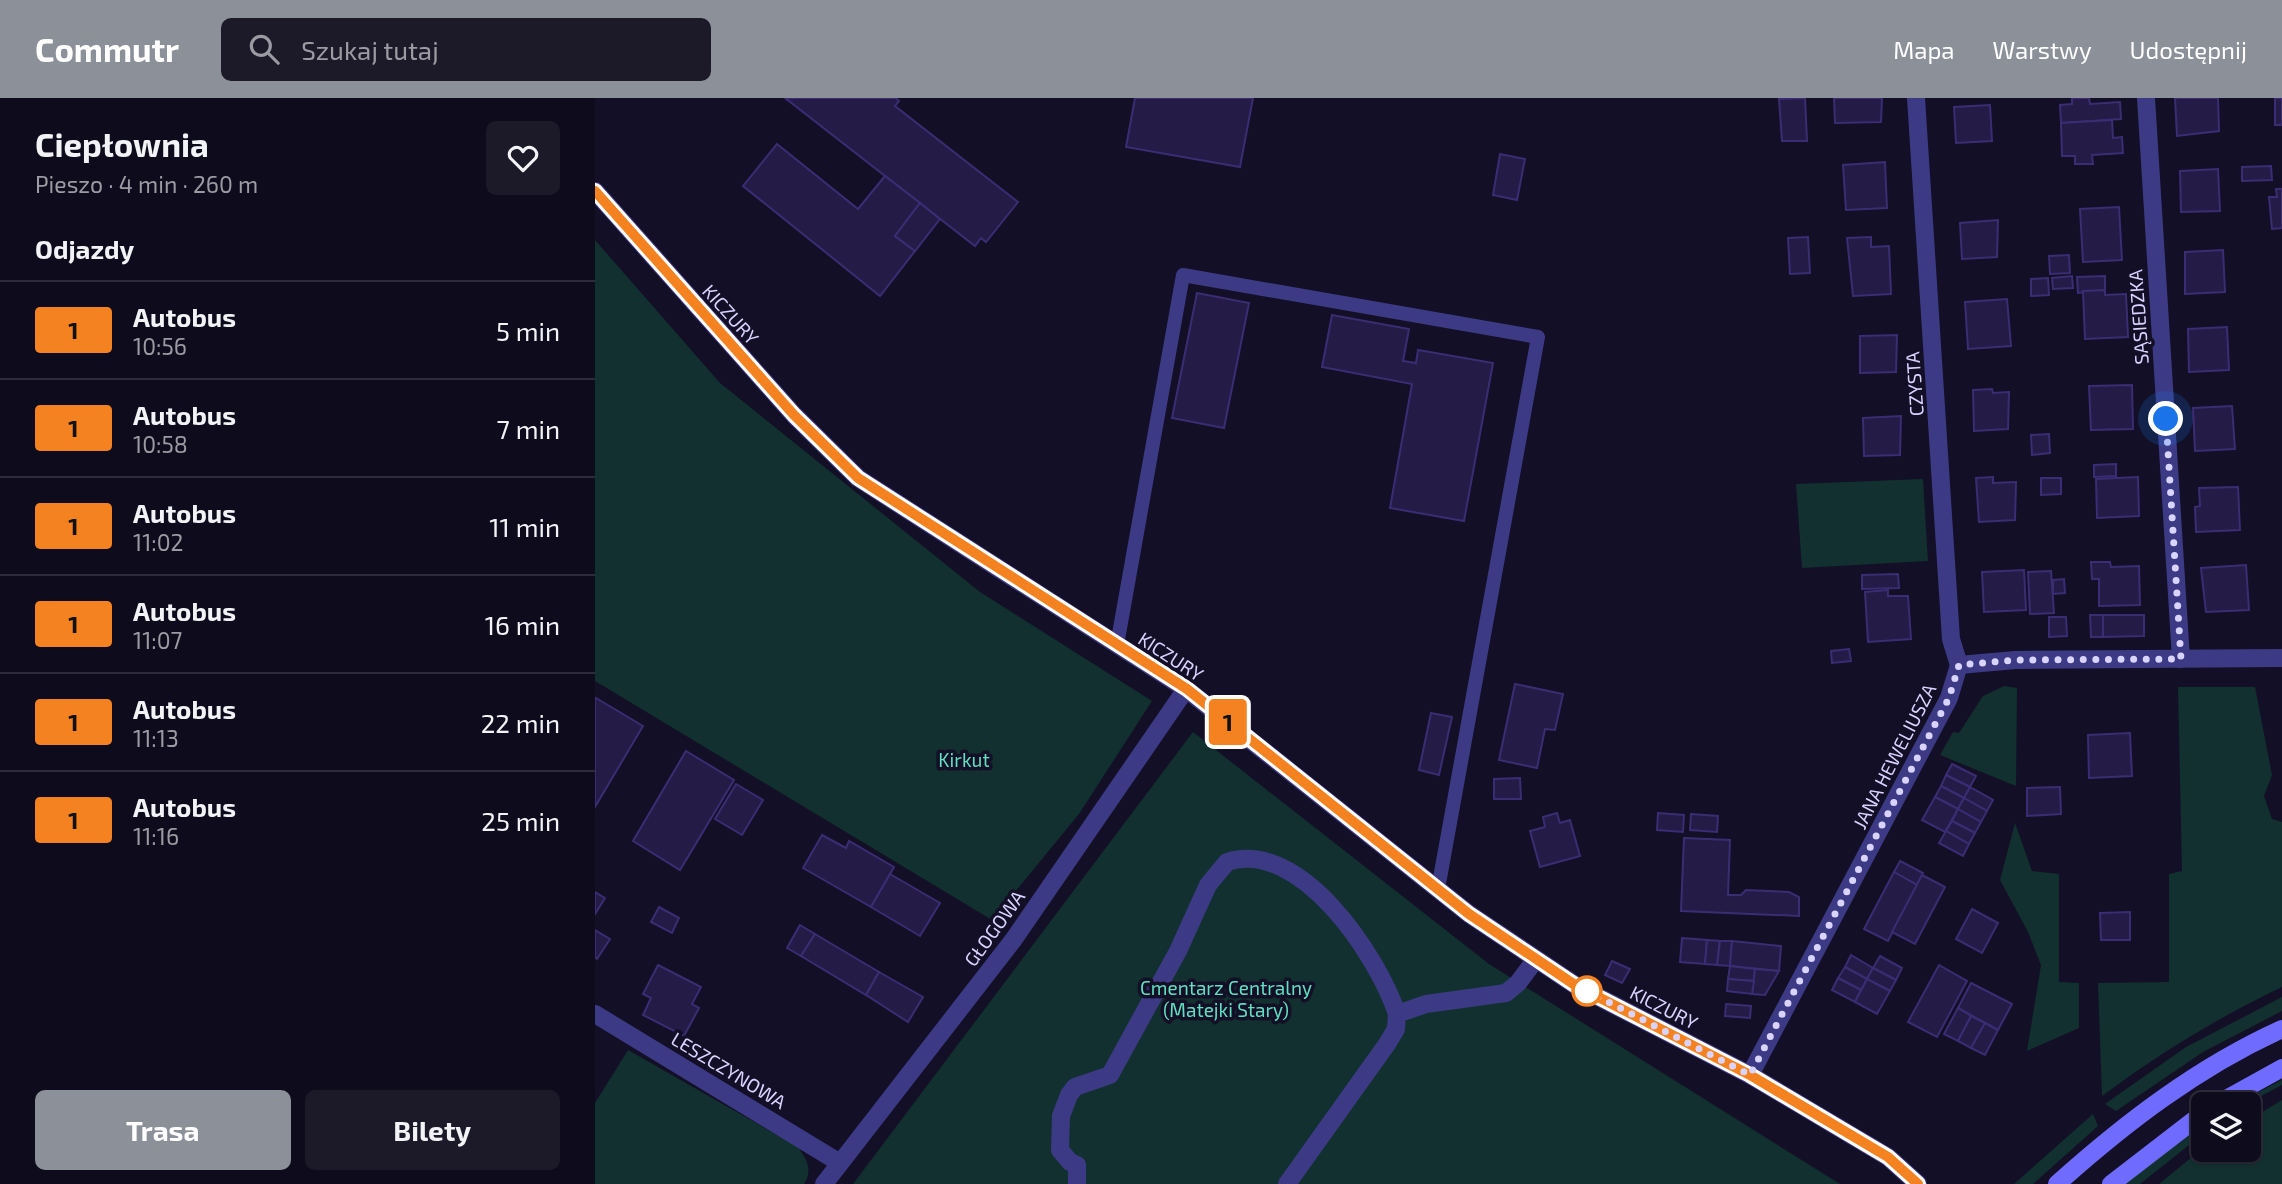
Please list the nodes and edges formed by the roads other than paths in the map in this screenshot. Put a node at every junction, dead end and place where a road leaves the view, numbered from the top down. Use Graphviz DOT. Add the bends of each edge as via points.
graph roads {
  1 [pos="1916,98"];
  2 [pos="2146,98"];
  3 [pos="595,191"];
  4 [pos="1117,646"];
  5 [pos="2282,658"];
  6 [pos="2181,659"];
  7 [pos="1959,665"];
  8 [pos="1187,689"];
  9 [pos="1437,889"];
  10 [pos="1536,959"];
  11 [pos="595,1014"];
  12 [pos="1397,1014"];
  13 [pos="2282,1029"];
  14 [pos="2282,1068"];
  15 [pos="1750,1075"];
  16 [pos="2239,1092"];
  17 [pos="2191,1122"];
  18 [pos="840,1163"];
  19 [pos="824,1184"];
  20 [pos="1077,1184"];
  21 [pos="1287,1184"];
  22 [pos="1918,1184"];
  23 [pos="2057,1184"];
  24 [pos="2111,1184"];
  1 -- 7 [label="street, CZYSTA" via="1951,639"];
  2 -- 6 [label="street, SĄSIEDZKA"];
  3 -- 4 [label="street, KICZURY" via="794,415 858,478"];
  4 -- 8 [label="street, KICZURY"];
  4 -- 9 [label="lane" via="1183,275 1538,337"];
  5 -- 6 [label="street"];
  6 -- 7 [label="street"];
  7 -- 15 [label="street, JANA HEWELIUSZA" via="1949,698"];
  8 -- 9 [label="street, KICZURY"];
  8 -- 18 [label="street, GŁOGOWA" via="1014,939"];
  9 -- 10 [label="street, KICZURY"];
  10 -- 12 [label="street" via="1506,993 1426,1004"];
  10 -- 15 [label="street, KICZURY" via="1575,985"];
  11 -- 18 [label="street, LESZCZYNOWA"];
  12 -- 20 [label="street" via="1380,971 1362,942 1309,887 1260,858 1227,862 1208,885 1178,951 1110,1075 1075,1087 1063,1106 1061,1150 1077,1165"];
  12 -- 21 [label="street" via="1396,1029 1386,1046"];
  13 -- 23 [label="main road" via="2170,1092 2110,1136"];
  14 -- 16 [label="main road"];
  15 -- 22 [label="street, KICZURY" via="1888,1157"];
  17 -- 24 [label="main road"];
  18 -- 19 [label="street, GŁOGOWA"];
}
